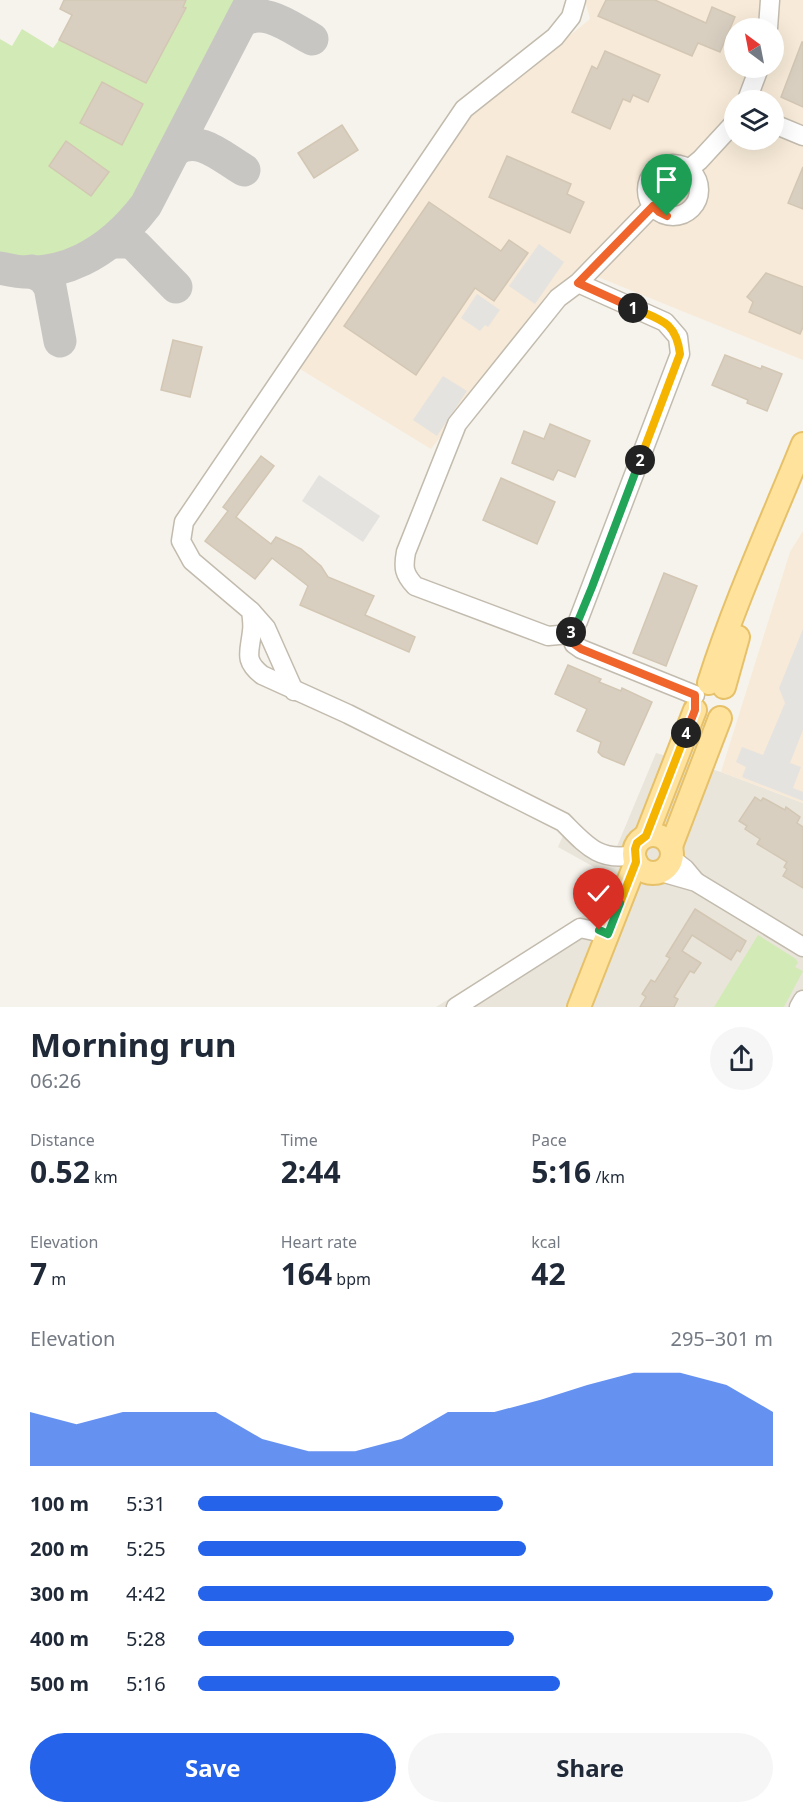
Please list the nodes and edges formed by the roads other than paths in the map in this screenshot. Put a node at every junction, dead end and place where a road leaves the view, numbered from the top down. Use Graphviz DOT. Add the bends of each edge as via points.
graph roads {
  1 [pos="576,0"];
  2 [pos="770,0"];
  3 [pos="769,18"];
  4 [pos="784,128"];
  5 [pos="724,134"];
  6 [pos="803,136"];
  7 [pos="688,169"];
  8 [pos="653,206"];
  9 [pos="578,283"];
  10 [pos="803,444"];
  11 [pos="251,611"];
  12 [pos="570,634"];
  13 [pos="294,691"];
  14 [pos="706,694"];
  15 [pos="720,718"];
  16 [pos="654,858"];
  17 [pos="608,934"];
  18 [pos="803,947"];
  19 [pos="803,1000"];
  20 [pos="456,1007"];
  21 [pos="579,1007"];
  22 [pos="799,1007"];
  1 -- 11 [label="street" via="571,17 555,37 464,109 184,522 181,541 192,561"];
  2 -- 3 [label="street"];
  4 -- 6 [label="street"];
  5 -- 7 [label="street"];
  7 -- 8 [label="street" via="668,165 654,174 647,190"];
  7 -- 8 [label="street" via="699,184 692,209 667,216"];
  8 -- 9 [label="street"];
  9 -- 12 [label="street" via="665,322 678,337 680,354 592,587"];
  9 -- 12 [label="street" via="558,298 457,424 405,552 403,567 415,586 548,636"];
  10 -- 14 [label="main road"];
  11 -- 13 [label="street" via="266,628"];
  11 -- 13 [label="street" via="253,628 248,657 252,667"];
  12 -- 14 [label="street" via="581,649"];
  13 -- 16 [label="street" via="563,822 584,843 605,855"];
  14 -- 15 [label="main road" via="703,718"];
  14 -- 15 [label="main road" via="730,698"];
  14 -- 16 [label="main road"];
  15 -- 16 [label="main road"];
  16 -- 17 [label="main road"];
  16 -- 18 [label="street"];
  17 -- 20 [label="street" via="580,928"];
  17 -- 21 [label="main road"];
  19 -- 22 [label="street"];
}
